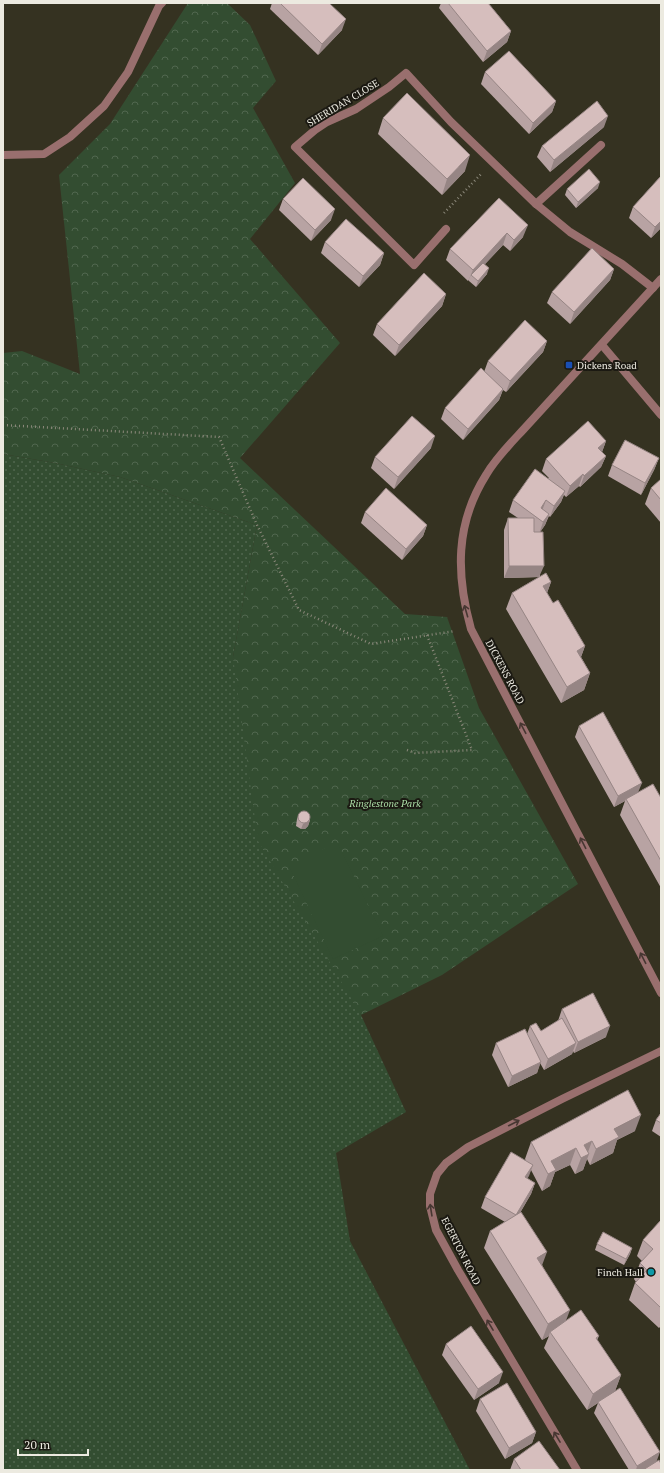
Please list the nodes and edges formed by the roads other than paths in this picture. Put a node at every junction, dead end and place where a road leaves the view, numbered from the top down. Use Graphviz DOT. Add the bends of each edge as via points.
graph roads {
  1 [pos="162,3"];
  2 [pos="601,145"];
  3 [pos="3,155"];
  4 [pos="536,204"];
  5 [pos="446,229"];
  6 [pos="661,279"];
  7 [pos="653,288"];
  8 [pos="602,345"];
  9 [pos="661,415"];
  10 [pos="661,993"];
  11 [pos="661,1051"];
  12 [pos="577,1470"];
  1 -- 3 [label="street" via="128,72 104,106 70,137 44,154"];
  2 -- 4 [label="street"];
  4 -- 5 [label="street, SHERIDAN CLOSE" via="451,122 406,73 356,109 327,122 295,147 414,265"];
  4 -- 7 [label="street, SHERIDAN CLOSE" via="570,232 622,264"];
  6 -- 7 [label="street, DICKENS ROAD"];
  7 -- 8 [label="street, DICKENS ROAD"];
  8 -- 9 [label="street"];
  10 -- 8 [label="street, DICKENS ROAD, one-way" via="471,628 464,603 461,575 464,522 486,475 501,455"];
  12 -- 11 [label="street, EGERTON ROAD, one-way" via="436,1230 430,1194 437,1174 450,1160 468,1147"];
}
